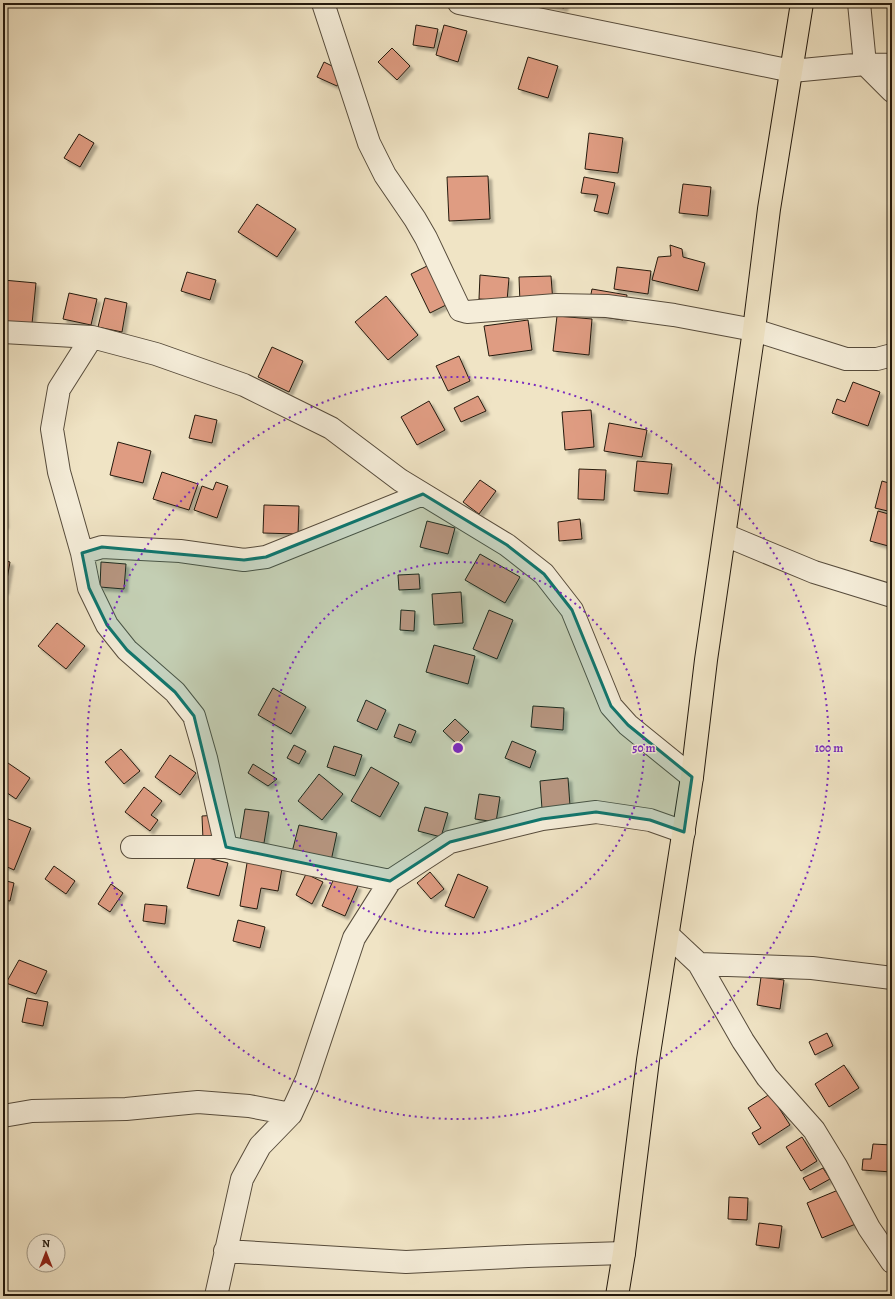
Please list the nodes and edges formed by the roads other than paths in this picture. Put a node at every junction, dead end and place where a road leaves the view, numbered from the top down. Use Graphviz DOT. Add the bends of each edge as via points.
graph roads {
  1 [pos="323,3"];
  2 [pos="802,3"];
  3 [pos="858,3"];
  4 [pos="471,4"];
  5 [pos="864,64"];
  6 [pos="892,65"];
  7 [pos="792,71"];
  8 [pos="892,91"];
  9 [pos="754,330"];
  10 [pos="3,332"];
  11 [pos="92,337"];
  12 [pos="892,355"];
  13 [pos="423,494"];
  14 [pos="725,535"];
  15 [pos="82,553"];
  16 [pos="892,596"];
  17 [pos="692,777"];
  18 [pos="684,832"];
  19 [pos="132,847"];
  20 [pos="226,847"];
  21 [pos="390,881"];
  22 [pos="668,935"];
  23 [pos="699,964"];
  24 [pos="892,978"];
  25 [pos="291,1114"];
  26 [pos="3,1116"];
  27 [pos="225,1251"];
  28 [pos="624,1253"];
  29 [pos="892,1262"];
  30 [pos="216,1296"];
  31 [pos="617,1296"];
  1 -- 9 [label="street" via="370,143 385,175 426,238 460,310 467,312 556,305 607,306"];
  2 -- 7 [label="main road"];
  3 -- 5 [label="street"];
  4 -- 7 [label="street"];
  5 -- 6 [label="street"];
  5 -- 7 [label="street"];
  5 -- 8 [label="street"];
  7 -- 9 [label="main road"];
  9 -- 12 [label="street" via="846,359 877,359"];
  9 -- 14 [label="main road"];
  10 -- 11 [label="street"];
  11 -- 13 [label="street" via="156,354 244,385 331,428 400,480"];
  11 -- 15 [label="street" via="59,389 52,429 59,472"];
  13 -- 15 [label="street" via="266,557 244,560 180,551 102,547"];
  13 -- 17 [label="street" via="507,545 544,574 572,610 610,706 628,725"];
  14 -- 16 [label="street" via="814,572"];
  14 -- 17 [label="main road"];
  15 -- 20 [label="street" via="89,588 107,625 127,650 175,692 194,716"];
  17 -- 18 [label="main road"];
  18 -- 21 [label="street" via="650,820 596,812 542,819 450,842"];
  18 -- 22 [label="main road"];
  19 -- 20 [label="street"];
  20 -- 21 [label="street"];
  21 -- 25 [label="street" via="354,938 307,1079"];
  22 -- 23 [label="street"];
  22 -- 28 [label="main road" via="648,1060"];
  23 -- 24 [label="street" via="812,968"];
  23 -- 29 [label="street" via="743,1041 767,1077 814,1130 869,1228"];
  25 -- 26 [label="street" via="249,1106 198,1102 126,1109 32,1110"];
  25 -- 27 [label="street" via="260,1146 242,1179"];
  27 -- 28 [label="street" via="406,1262"];
  27 -- 30 [label="street"];
  28 -- 31 [label="main road"];
}
